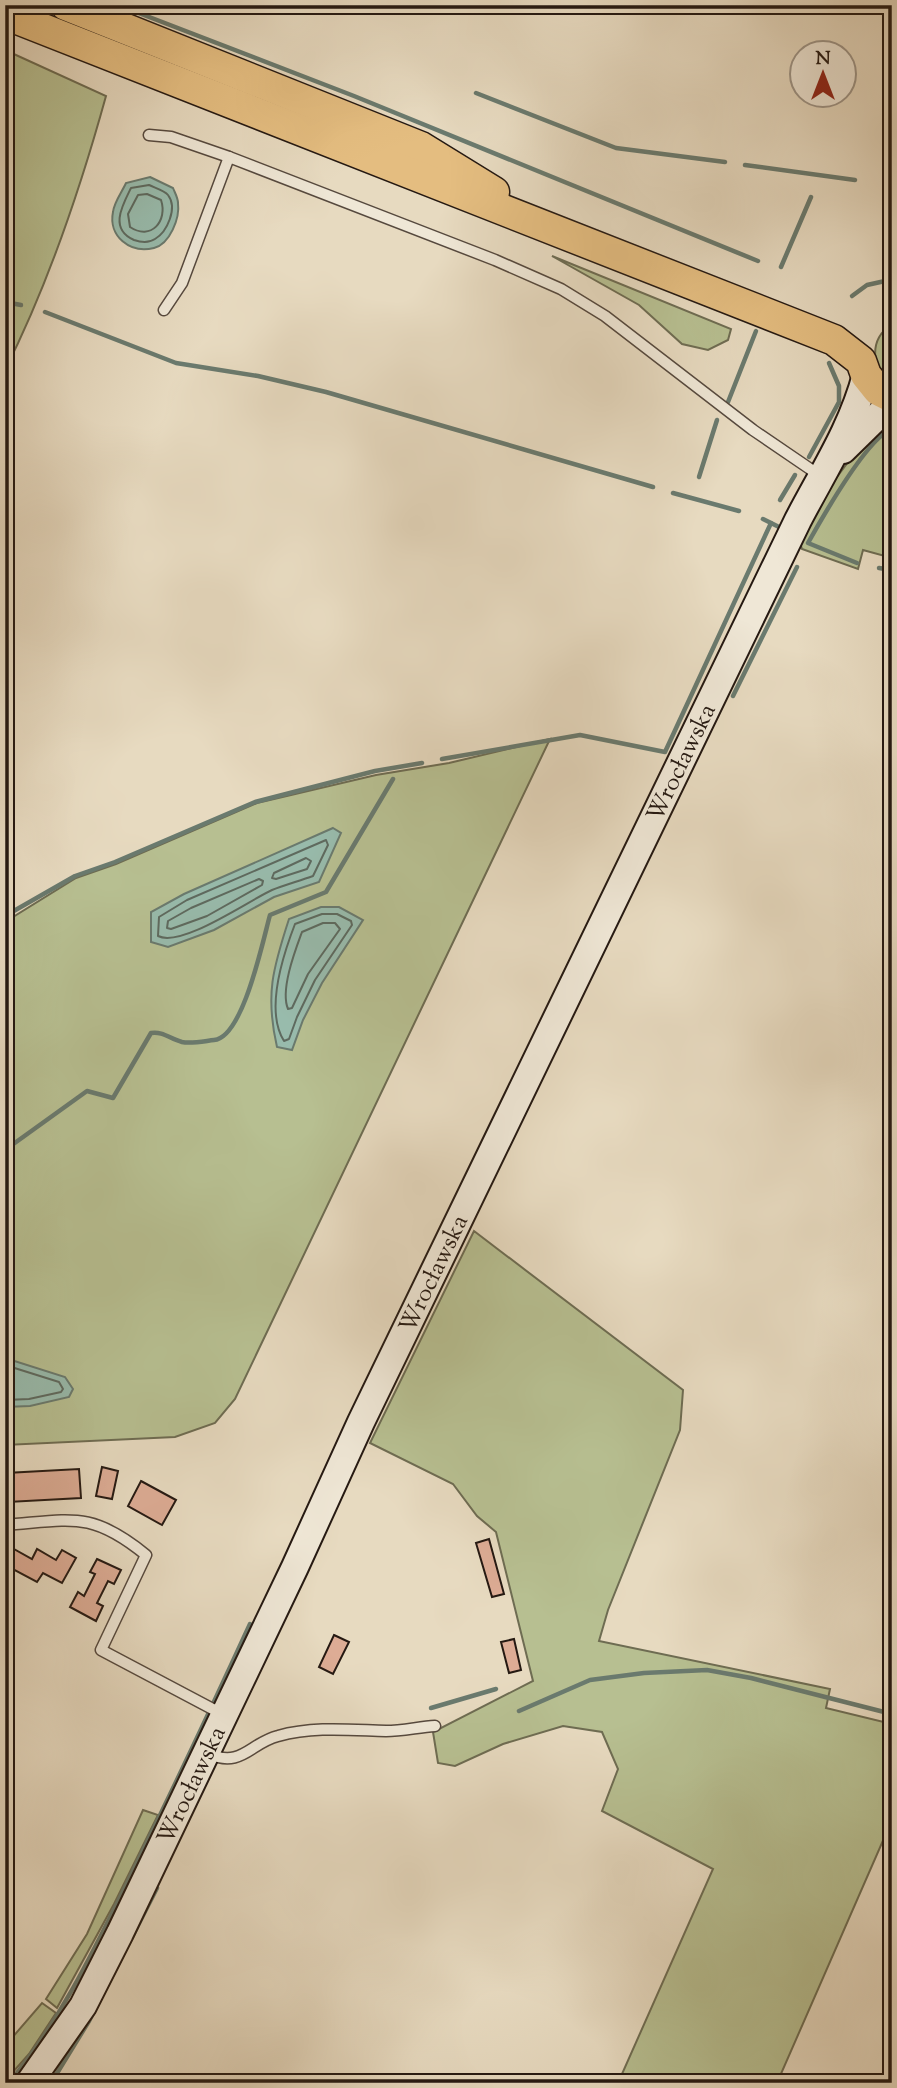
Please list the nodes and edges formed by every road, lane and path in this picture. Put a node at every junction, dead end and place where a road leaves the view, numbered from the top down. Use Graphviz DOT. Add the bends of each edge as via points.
graph roads {
  1 [pos="66,5"];
  2 [pos="5,14"];
  3 [pos="149,135"];
  4 [pos="229,157"];
  5 [pos="556,230"];
  6 [pos="164,310"];
  7 [pos="866,375"];
  8 [pos="892,399"];
  9 [pos="827,469"];
  10 [pos="5,1525"];
  11 [pos="224,1716"];
  12 [pos="435,1726"];
  13 [pos="206,1753"];
  14 [pos="29,2083"];
  1 -- 5 [label="main road" via="421,147"];
  2 -- 5 [label="main road"];
  3 -- 4 [label="lane" via="171,137"];
  4 -- 6 [label="lane" via="182,284"];
  4 -- 9 [label="lane" via="561,289 605,316 752,430"];
  5 -- 7 [label="main road" via="834,340 861,361"];
  7 -- 8 [label="main road"];
  7 -- 9 [label="street"];
  8 -- 9 [label="street"];
  9 -- 11 [label="street, Wrocławska" via="798,520 361,1422"];
  10 -- 11 [label="lane" via="80,1519 125,1537 146,1555 101,1650"];
  11 -- 13 [label="street, Wrocławska"];
  12 -- 13 [label="lane" via="389,1731 305,1730 275,1737 241,1756 225,1759"];
  13 -- 14 [label="street, Wrocławska" via="83,2006"];
}
